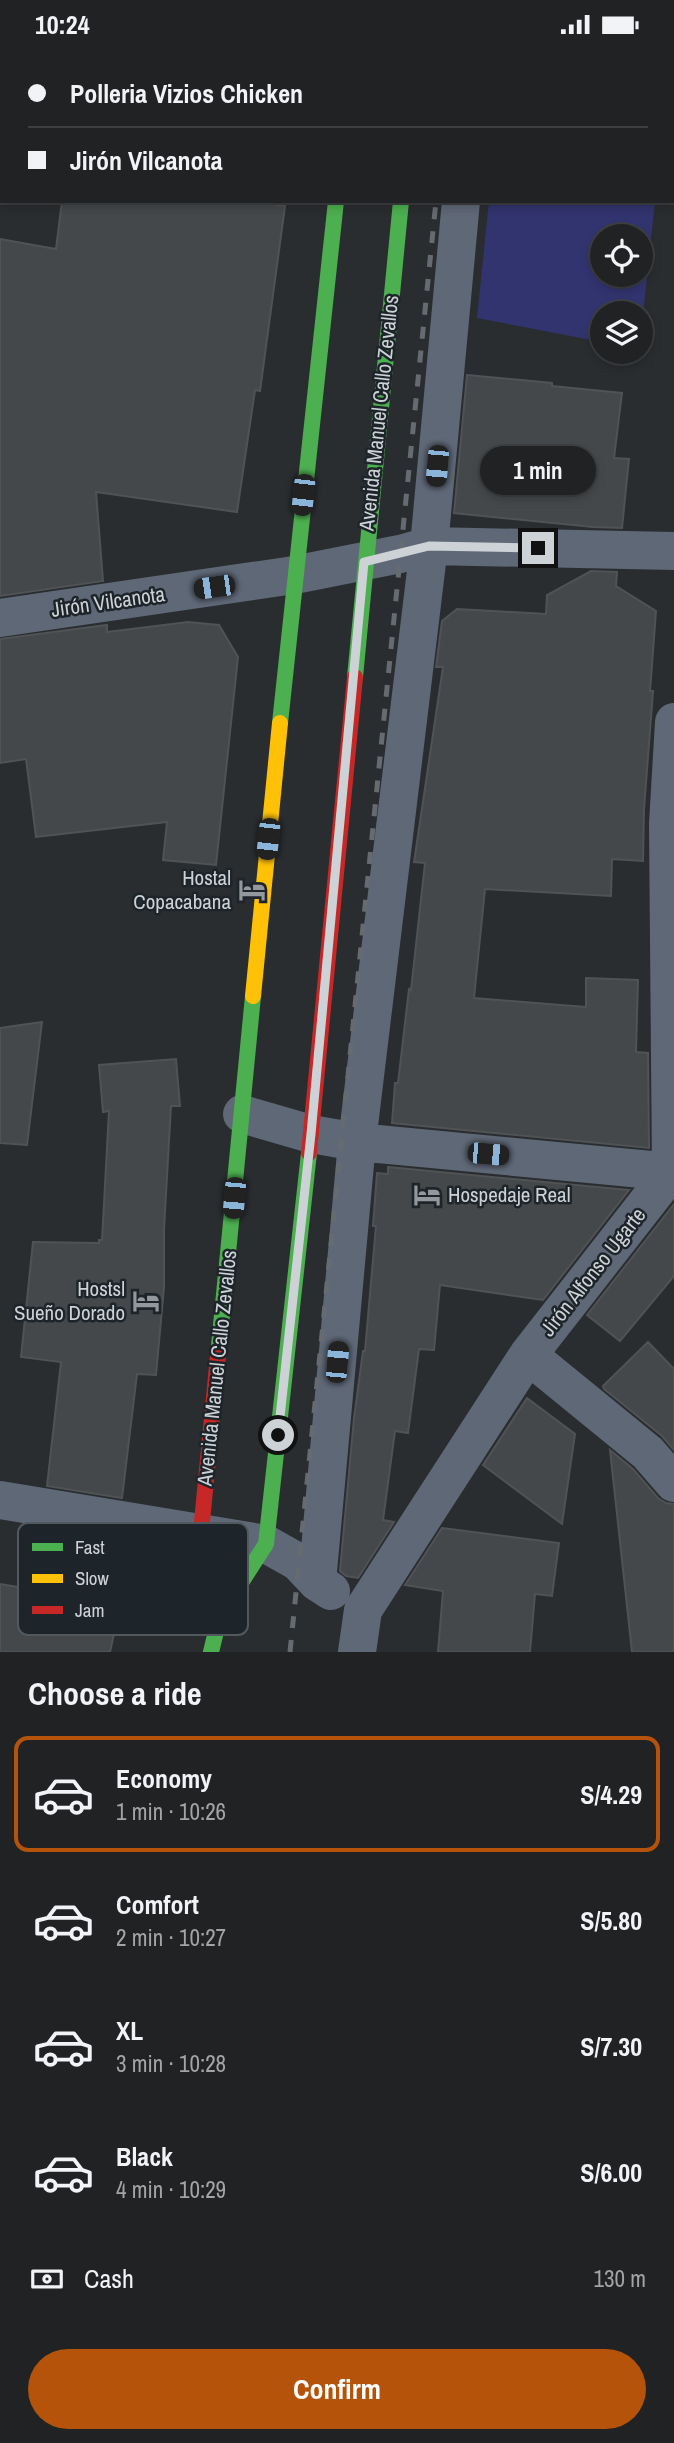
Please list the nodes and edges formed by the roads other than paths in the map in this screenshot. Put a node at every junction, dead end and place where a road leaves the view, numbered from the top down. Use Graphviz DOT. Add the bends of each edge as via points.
graph roads {
  1 [pos="336,203"];
  2 [pos="401,203"];
  3 [pos="461,203"];
  4 [pos="429,546"];
  5 [pos="674,551"];
  6 [pos="364,562"];
  7 [pos="294,575"];
  8 [pos="0,618"];
  9 [pos="674,722"];
  10 [pos="242,1114"];
  11 [pos="311,1134"];
  12 [pos="357,1142"];
  13 [pos="673,1172"];
  14 [pos="528,1355"];
  15 [pos="674,1483"];
  16 [pos="0,1500"];
  17 [pos="144,1523"];
  18 [pos="202,1523"];
  19 [pos="248,1541"];
  20 [pos="266,1545"];
  21 [pos="248,1572"];
  22 [pos="317,1582"];
  23 [pos="363,1610"];
  24 [pos="357,1652"];
  1 -- 7 [label="street, Avenida Manuel Callo Zevallos"];
  2 -- 6 [label="street, Avenida Manuel Callo Zevallos"];
  3 -- 4 [label="street"];
  4 -- 5 [label="street, Jirón Vilcanota"];
  4 -- 6 [label="street, Jirón Vilcanota"];
  4 -- 12 [label="street"];
  6 -- 7 [label="street, Jirón Vilcanota"];
  6 -- 11 [label="street, Avenida Manuel Callo Zevallos"];
  7 -- 8 [label="street, Jirón Vilcanota"];
  7 -- 10 [label="street, Avenida Manuel Callo Zevallos"];
  9 -- 13 [label="street" via="668,824"];
  10 -- 11 [label="street"];
  10 -- 18 [label="street, Avenida Manuel Callo Zevallos"];
  11 -- 12 [label="street"];
  11 -- 20 [label="street, Avenida Manuel Callo Zevallos"];
  12 -- 13 [label="street"];
  12 -- 22 [label="street"];
  13 -- 14 [label="street, Jirón Alfonso Ugarte"];
  14 -- 15 [label="street" via="648,1453"];
  14 -- 23 [label="street, Jirón Alfonso Ugarte"];
  16 -- 17 [label="street"];
  19 -- 20 [label="street"];
  20 -- 21 [label="street, Avenida Manuel Callo Zevallos"];
  20 -- 22 [label="street" via="298,1562"];
  22 -- 23 [label="street"];
  23 -- 24 [label="street"];
}
